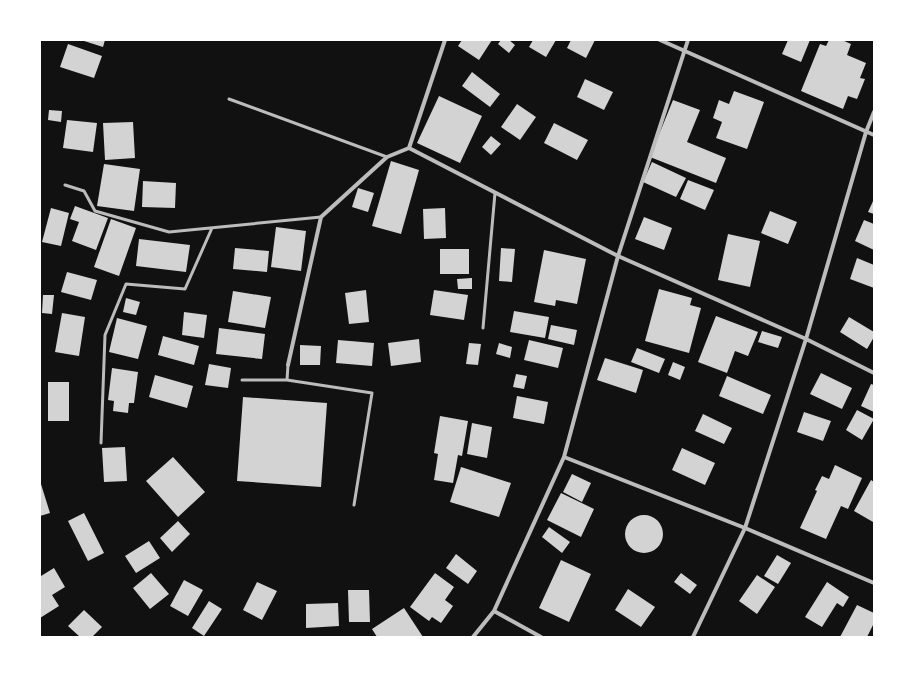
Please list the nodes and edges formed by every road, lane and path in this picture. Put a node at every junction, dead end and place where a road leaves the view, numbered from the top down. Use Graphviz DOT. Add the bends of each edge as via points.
graph roads {
  1 [pos="445,40"];
  2 [pos="660,40"];
  3 [pos="688,40"];
  4 [pos="684,51"];
  5 [pos="229,99"];
  6 [pos="874,112"];
  7 [pos="866,132"];
  8 [pos="874,135"];
  9 [pos="409,148"];
  10 [pos="387,157"];
  11 [pos="65,185"];
  12 [pos="495,193"];
  13 [pos="321,217"];
  14 [pos="212,228"];
  15 [pos="618,256"];
  16 [pos="483,328"];
  17 [pos="806,339"];
  18 [pos="288,365"];
  19 [pos="874,373"];
  20 [pos="242,380"];
  21 [pos="287,380"];
  22 [pos="101,443"];
  23 [pos="564,457"];
  24 [pos="354,506"];
  25 [pos="745,528"];
  26 [pos="874,583"];
  27 [pos="494,612"];
  28 [pos="473,637"];
  29 [pos="541,637"];
  30 [pos="693,637"];
  1 -- 9 [label="street"];
  2 -- 4 [label="street"];
  3 -- 4 [label="street"];
  4 -- 7 [label="street"];
  4 -- 15 [label="street"];
  5 -- 10 [label="lane"];
  6 -- 7 [label="street"];
  7 -- 8 [label="street"];
  7 -- 17 [label="street"];
  9 -- 10 [label="street"];
  9 -- 12 [label="street"];
  10 -- 13 [label="street"];
  11 -- 14 [label="lane" via="84,192 95,211 170,232"];
  12 -- 15 [label="street"];
  12 -- 16 [label="lane"];
  13 -- 14 [label="lane"];
  13 -- 18 [label="street"];
  14 -- 22 [label="lane" via="185,289 126,284 105,335"];
  15 -- 17 [label="street"];
  15 -- 23 [label="street"];
  17 -- 19 [label="street"];
  17 -- 25 [label="street"];
  18 -- 21 [label="lane"];
  20 -- 21 [label="lane"];
  21 -- 24 [label="lane" via="372,393"];
  23 -- 25 [label="street"];
  23 -- 27 [label="street"];
  25 -- 26 [label="street"];
  25 -- 30 [label="street"];
  27 -- 28 [label="street"];
  27 -- 29 [label="street"];
}
